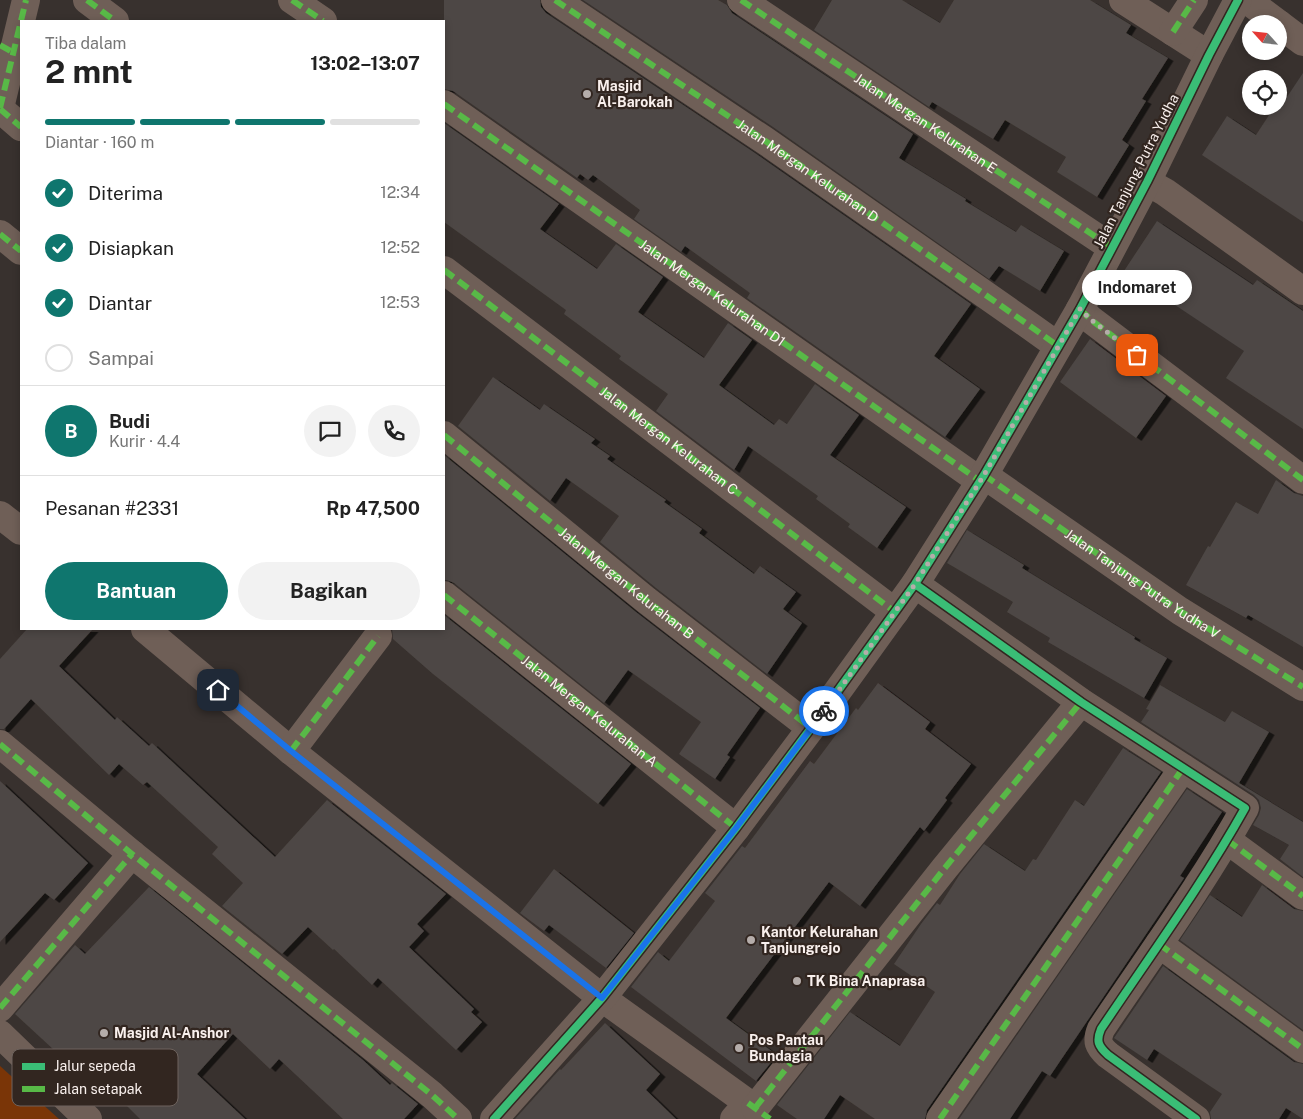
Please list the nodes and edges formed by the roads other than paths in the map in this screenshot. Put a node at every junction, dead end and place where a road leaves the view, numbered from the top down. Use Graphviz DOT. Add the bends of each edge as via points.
graph roads {
  1 [pos="26,0"];
  2 [pos="87,0"];
  3 [pos="292,0"];
  4 [pos="556,0"];
  5 [pos="741,0"];
  6 [pos="1123,0"];
  7 [pos="1194,0"];
  8 [pos="1238,0"];
  9 [pos="1247,0"];
  10 [pos="1267,15"];
  11 [pos="114,20"];
  12 [pos="322,20"];
  13 [pos="1288,31"];
  14 [pos="1173,32"];
  15 [pos="1303,42"];
  16 [pos="7,49"];
  17 [pos="1209,54"];
  18 [pos="445,105"];
  19 [pos="0,109"];
  20 [pos="20,126"];
  21 [pos="1156,187"];
  22 [pos="0,234"];
  23 [pos="1111,247"];
  24 [pos="20,251"];
  25 [pos="445,271"];
  26 [pos="1303,291"];
  27 [pos="1085,314"];
  28 [pos="1058,346"];
  29 [pos="445,436"];
  30 [pos="982,478"];
  31 [pos="1303,480"];
  32 [pos="0,515"];
  33 [pos="20,530"];
  34 [pos="915,584"];
  35 [pos="445,596"];
  36 [pos="895,612"];
  37 [pos="146,630"];
  38 [pos="378,636"];
  39 [pos="1303,687"];
  40 [pos="1081,702"];
  41 [pos="811,728"];
  42 [pos="0,744"];
  43 [pos="291,751"];
  44 [pos="1183,768"];
  45 [pos="736,828"];
  46 [pos="1227,840"];
  47 [pos="132,854"];
  48 [pos="1303,896"];
  49 [pos="1159,944"];
  50 [pos="602,998"];
  51 [pos="0,1008"];
  52 [pos="0,1034"];
  53 [pos="16,1049"];
  54 [pos="1303,1050"];
  55 [pos="75,1106"];
  56 [pos="752,1112"];
  57 [pos="88,1119"];
  58 [pos="458,1119"];
  59 [pos="494,1119"];
  60 [pos="940,1119"];
  61 [pos="1196,1119"];
  1 -- 16 [label="street"];
  2 -- 11 [label="street"];
  3 -- 12 [label="street"];
  4 -- 28 [label="street, Jalan Mergan Kelurahan D" via="764,140"];
  5 -- 23 [label="street, Jalan Mergan Kelurahan E"];
  6 -- 14 [label="street"];
  7 -- 14 [label="street"];
  8 -- 17 [label="street, Jalan Tanjung Putra Yudha"];
  9 -- 10 [label="street"];
  13 -- 15 [label="street"];
  14 -- 17 [label="street"];
  16 -- 19 [label="street"];
  17 -- 21 [label="street, Jalan Tanjung Putra Yudha"];
  18 -- 30 [label="street, Jalan Mergan Kelurahan D1"];
  19 -- 20 [label="street"];
  21 -- 23 [label="street, Jalan Tanjung Putra Yudha"];
  21 -- 26 [label="street"];
  22 -- 24 [label="street"];
  23 -- 27 [label="street, Jalan Tanjung Putra Yudha"];
  25 -- 36 [label="street, Jalan Mergan Kelurahan C"];
  27 -- 28 [label="street, Jalan Tanjung Putra Yudha"];
  27 -- 31 [label="street"];
  28 -- 30 [label="street, Jalan Tanjung Putra Yudha"];
  29 -- 41 [label="street, Jalan Mergan Kelurahan B" via="646,600"];
  30 -- 34 [label="street, Jalan Tanjung Putra Yudha"];
  30 -- 39 [label="street, Jalan Tanjung Putra Yudha V" via="1180,611"];
  32 -- 33 [label="street"];
  34 -- 36 [label="street, Jalan Tanjung Putra Yudha"];
  34 -- 40 [label="street"];
  35 -- 45 [label="street, Jalan Mergan Kelurahan A"];
  36 -- 41 [label="street, Jalan Tanjung Putra Yudha"];
  37 -- 43 [label="street"];
  38 -- 43 [label="street"];
  40 -- 44 [label="street"];
  40 -- 56 [label="street"];
  41 -- 45 [label="street, Jalan Tanjung Putra Yudha"];
  42 -- 47 [label="street"];
  43 -- 50 [label="street"];
  44 -- 46 [label="street" via="1244,808"];
  44 -- 60 [label="street"];
  45 -- 50 [label="street, Jalan Tanjung Putra Yudha"];
  46 -- 48 [label="street"];
  46 -- 49 [label="street"];
  47 -- 51 [label="street"];
  47 -- 58 [label="street"];
  49 -- 54 [label="street"];
  49 -- 61 [label="street" via="1101,1029 1099,1044 1108,1055"];
  50 -- 56 [label="street"];
  50 -- 59 [label="street, Jalan Tanjung Putra Yudha"];
  52 -- 53 [label="street"];
  55 -- 57 [label="street"];
}
